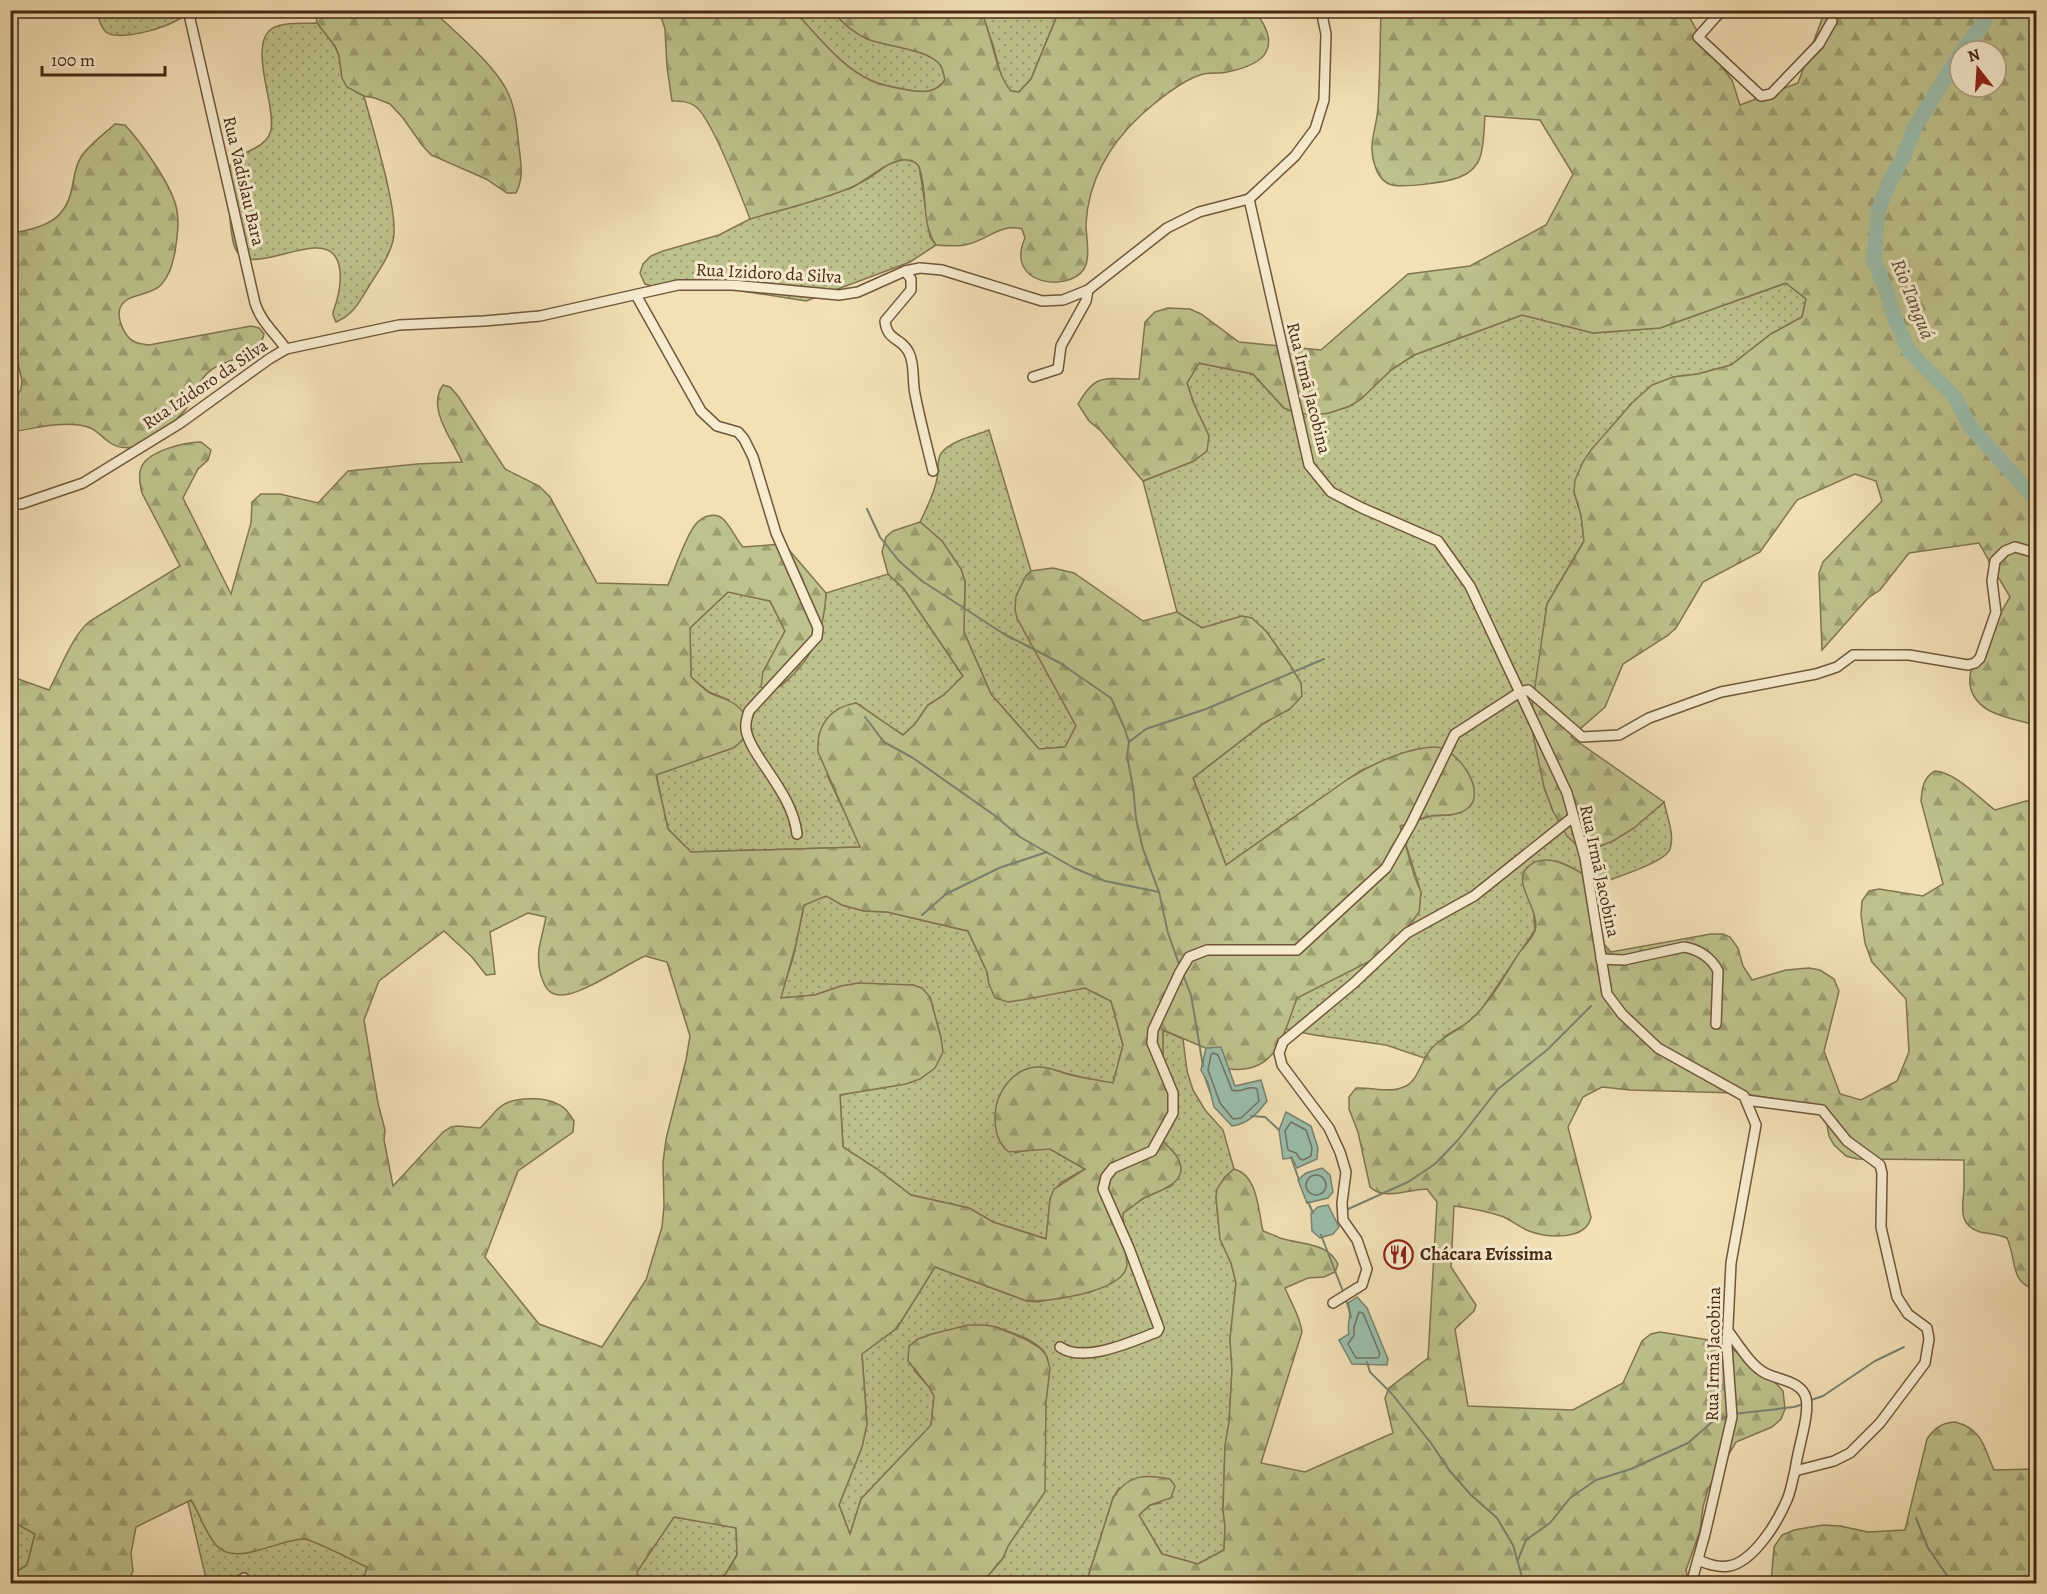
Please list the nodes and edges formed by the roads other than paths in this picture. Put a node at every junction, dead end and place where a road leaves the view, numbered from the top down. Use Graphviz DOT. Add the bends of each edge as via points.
graph roads {
  1 [pos="188,10"];
  2 [pos="1321,10"];
  3 [pos="1722,10"];
  4 [pos="1832,21"];
  5 [pos="1249,199"];
  6 [pos="904,270"];
  7 [pos="1088,290"];
  8 [pos="636,295"];
  9 [pos="286,349"];
  10 [pos="1033,377"];
  11 [pos="933,471"];
  12 [pos="10,503"];
  13 [pos="2037,553"];
  14 [pos="1520,692"];
  15 [pos="1573,816"];
  16 [pos="797,834"];
  17 [pos="1602,959"];
  18 [pos="1716,1024"];
  19 [pos="1746,1100"];
  20 [pos="1334,1303"];
  21 [pos="1728,1331"];
  22 [pos="1060,1347"];
  23 [pos="1795,1471"];
  24 [pos="1698,1560"];
  25 [pos="244,1578"];
  26 [pos="235,1584"];
  27 [pos="1691,1584"];
  1 -- 9 [label="street, Rua Vadislau Bara" via="255,303 263,322"];
  2 -- 5 [label="street, Rua Izidoro da Silva" via="1326,34 1326,73 1324,100 1315,129 1295,156"];
  3 -- 4 [label="street" via="1698,37 1761,96 1771,94 1819,44"];
  5 -- 7 [label="street, Rua Izidoro da Silva" via="1199,212 1167,228"];
  5 -- 14 [label="street, Rua Irmã Jacobina" via="1310,465 1331,492 1438,541 1470,586"];
  6 -- 7 [label="street, Rua Izidoro da Silva" via="942,270 1042,301 1063,300"];
  6 -- 8 [label="street, Rua Izidoro da Silva" via="858,292 839,295 732,285 678,285"];
  6 -- 11 [label="street" via="911,279 911,290 885,321 886,328 911,356 915,394"];
  7 -- 10 [label="street" via="1061,346 1058,369"];
  8 -- 9 [label="street, Rua Izidoro da Silva" via="540,316 399,324"];
  8 -- 16 [label="street" via="701,411 717,426 738,432 744,439 776,533 818,628 818,637 749,711 746,722 752,747 787,801"];
  9 -- 12 [label="street, Rua Izidoro da Silva" via="179,424 83,483 21,504"];
  13 -- 14 [label="street" via="2015,547 1995,561 1992,581 1996,612 1980,658 1968,665 1909,655 1852,655 1837,667 1816,674 1721,692 1649,718 1619,735 1582,738 1528,690"];
  14 -- 15 [label="street, Rua Irmã Jacobina" via="1567,793"];
  14 -- 22 [label="street" via="1455,734 1386,868 1297,950 1207,950 1189,957 1153,1030 1152,1042 1173,1093 1173,1113 1152,1151 1113,1168 1103,1189 1159,1328 1122,1346 1096,1351 1077,1354"];
  15 -- 17 [label="street, Rua Irmã Jacobina" via="1585,858"];
  15 -- 20 [label="street" via="1474,896 1407,933 1283,1042 1279,1053 1282,1065 1329,1128 1340,1152 1346,1172 1343,1220 1357,1240 1367,1269 1362,1285"];
  17 -- 18 [label="street" via="1624,960 1684,947 1703,954 1718,971"];
  17 -- 19 [label="street, Rua Irmã Jacobina" via="1607,994 1622,1014 1658,1048"];
  19 -- 21 [label="street, Rua Irmã Jacobina" via="1756,1125 1731,1263"];
  19 -- 23 [label="street" via="1822,1110 1847,1141 1880,1165 1881,1227 1897,1297 1908,1314 1927,1328 1929,1339 1925,1363 1880,1423 1850,1453"];
  21 -- 23 [label="street" via="1757,1368 1804,1392 1807,1417"];
  21 -- 24 [label="street, Rua Irmã Jacobina" via="1732,1418"];
  23 -- 24 [label="street" via="1786,1502 1769,1533 1749,1557 1729,1566"];
  24 -- 27 [label="street, Rua Irmã Jacobina"];
  25 -- 26 [label="street"];
}
